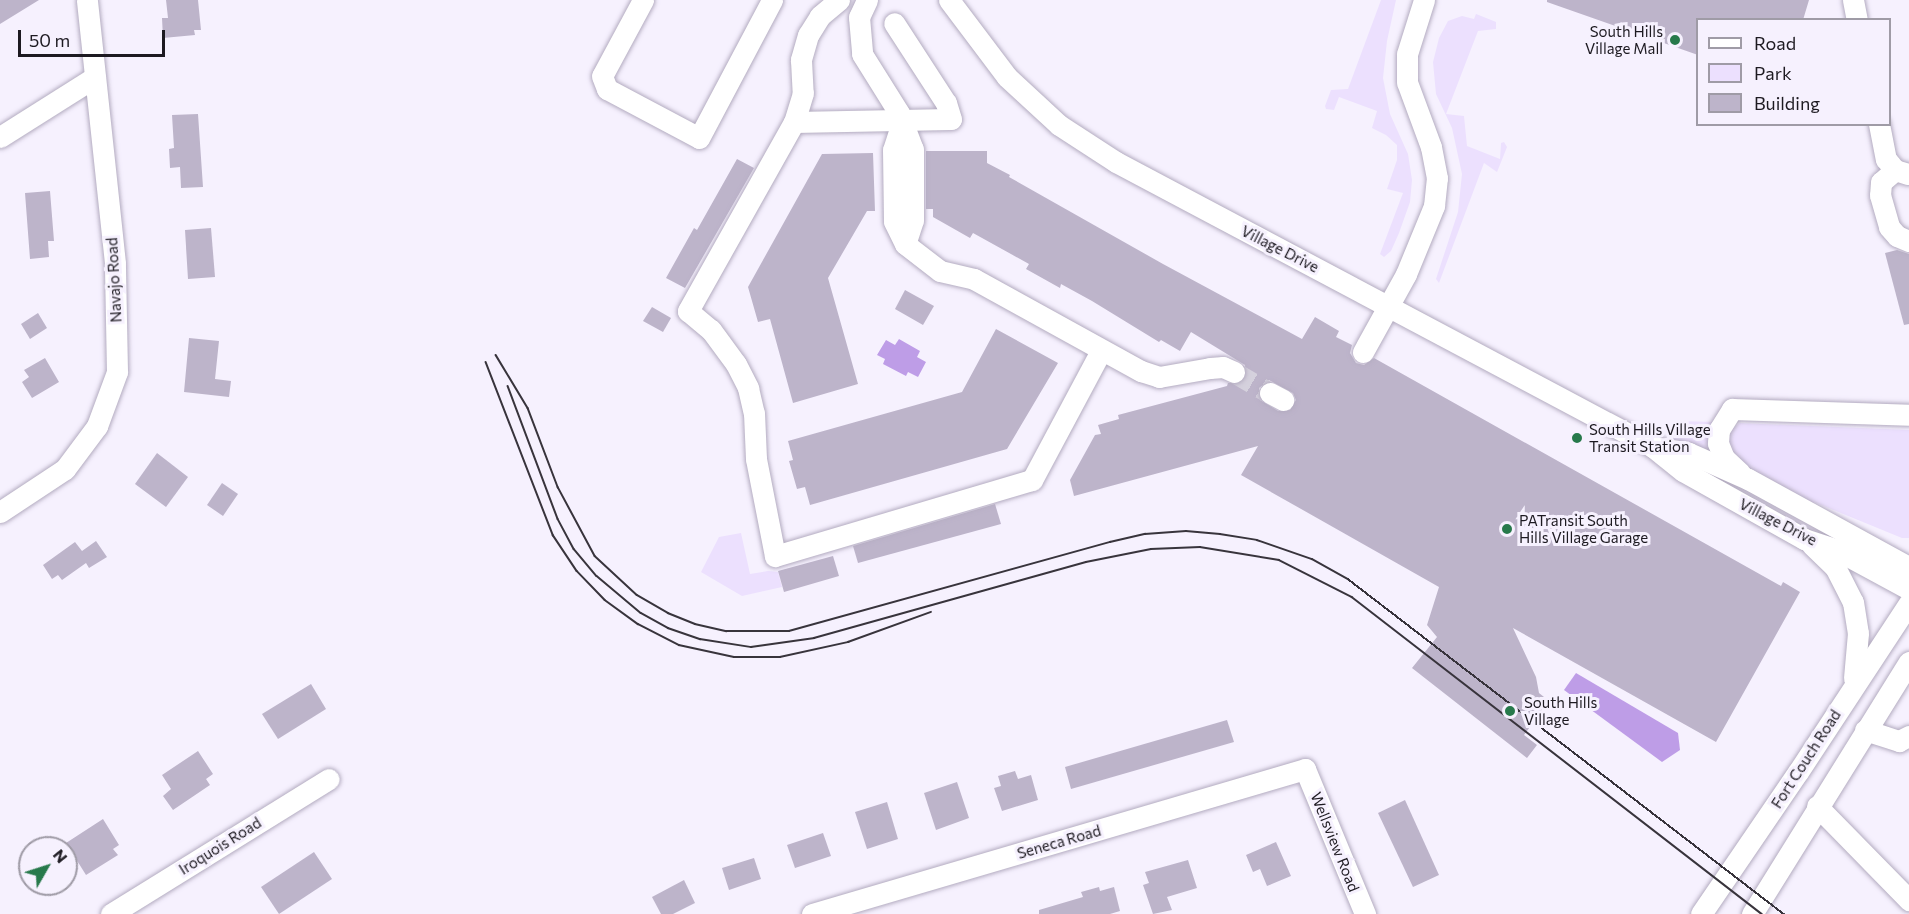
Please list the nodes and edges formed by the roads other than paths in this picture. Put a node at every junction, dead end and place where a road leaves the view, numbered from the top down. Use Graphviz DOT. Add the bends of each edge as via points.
graph roads {
  1 [pos="87,0"];
  2 [pos="643,0"];
  3 [pos="772,0"];
  4 [pos="839,0"];
  5 [pos="867,0"];
  6 [pos="949,0"];
  7 [pos="1424,0"];
  8 [pos="1853,0"];
  9 [pos="1857,18"];
  10 [pos="894,23"];
  11 [pos="95,77"];
  12 [pos="794,122"];
  13 [pos="902,122"];
  14 [pos="1879,126"];
  15 [pos="0,138"];
  16 [pos="1902,172"];
  17 [pos="1909,241"];
  18 [pos="1389,306"];
  19 [pos="1101,351"];
  20 [pos="1363,352"];
  21 [pos="1234,372"];
  22 [pos="1909,415"];
  23 [pos="1653,447"];
  24 [pos="1748,478"];
  25 [pos="0,512"];
  26 [pos="1804,538"];
  27 [pos="1909,567"];
  28 [pos="1909,589"];
  29 [pos="1909,603"];
  30 [pos="1909,662"];
  31 [pos="1851,691"];
  32 [pos="1865,730"];
  33 [pos="1909,736"];
  34 [pos="1305,769"];
  35 [pos="329,778"];
  36 [pos="1817,806"];
  37 [pos="1909,900"];
  38 [pos="111,914"];
  39 [pos="812,914"];
  40 [pos="1365,914"];
  41 [pos="1701,914"];
  42 [pos="1752,914"];
  1 -- 11 [label="street, Navajo Road"];
  2 -- 3 [label="street" via="602,76 607,89 699,138"];
  4 -- 12 [label="street" via="820,16 808,35 801,60 802,93"];
  5 -- 13 [label="street" via="859,17 862,54"];
  6 -- 18 [label="street, Village Drive" via="1007,77 1059,125 1126,168"];
  7 -- 18 [label="street" via="1407,54 1407,82 1431,147 1437,178 1434,206"];
  8 -- 9 [label="street"];
  10 -- 13 [label="street" via="946,103 951,119"];
  11 -- 15 [label="street"];
  11 -- 25 [label="street, Navajo Road" via="115,263 117,372 97,426 65,469"];
  12 -- 13 [label="street"];
  12 -- 19 [label="street" via="688,311 711,330 748,388 754,413 756,459 775,555 1032,480"];
  13 -- 19 [label="street" via="893,150 894,221 905,244 940,271 974,279"];
  14 -- 16 [label="street" via="1886,159"];
  16 -- 17 [label="street" via="1881,183 1880,195 1889,227 1897,237"];
  18 -- 20 [label="street"];
  18 -- 23 [label="street, Village Drive"];
  19 -- 21 [label="street" via="1159,376 1223,367"];
  22 -- 24 [label="street" via="1732,409 1719,430 1718,443 1724,458"];
  23 -- 24 [label="street, Village Drive" via="1689,453"];
  23 -- 26 [label="street, Village Drive" via="1683,471"];
  24 -- 27 [label="street, Village Drive"];
  26 -- 28 [label="street, Village Drive" via="1835,549"];
  26 -- 31 [label="street" via="1835,567 1853,602 1859,648"];
  29 -- 31 [label="street, Fort Couch Road"];
  30 -- 32 [label="street"];
  31 -- 41 [label="street, Fort Couch Road"];
  32 -- 33 [label="street" via="1899,741"];
  32 -- 36 [label="street"];
  34 -- 39 [label="street, Seneca Road"];
  34 -- 40 [label="street, Wellsview Road"];
  35 -- 38 [label="street, Iroquois Road"];
  36 -- 37 [label="street"];
  36 -- 42 [label="street"];
}
